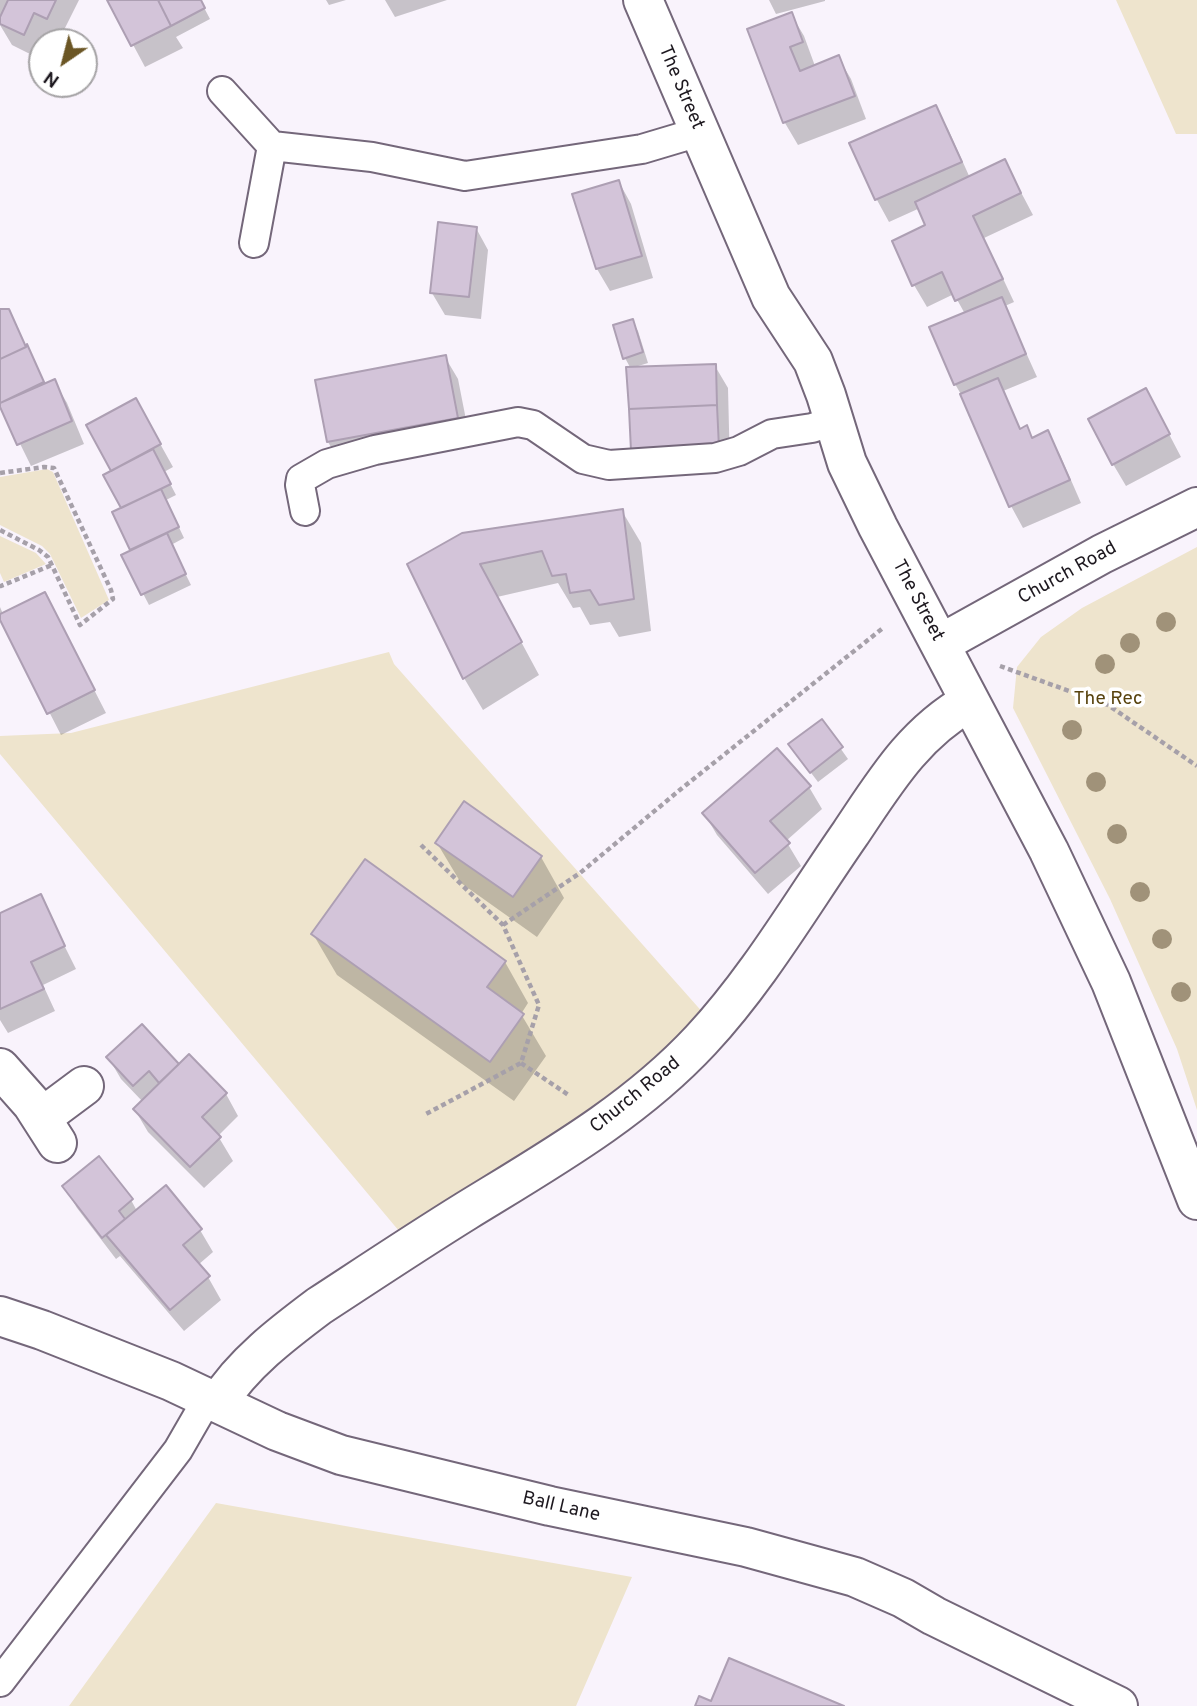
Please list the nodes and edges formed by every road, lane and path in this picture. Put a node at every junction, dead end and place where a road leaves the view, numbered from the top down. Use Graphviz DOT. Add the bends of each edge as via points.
graph roads {
  1 [pos="643,0"];
  2 [pos="222,90"];
  3 [pos="699,132"];
  4 [pos="272,146"];
  5 [pos="254,243"];
  6 [pos="834,421"];
  7 [pos="0,473"];
  8 [pos="1197,507"];
  9 [pos="305,511"];
  10 [pos="0,530"];
  11 [pos="52,565"];
  12 [pos="0,584"];
  13 [pos="917,601"];
  14 [pos="940,645"];
  15 [pos="969,702"];
  16 [pos="1197,766"];
  17 [pos="421,845"];
  18 [pos="503,925"];
  19 [pos="521,1063"];
  20 [pos="0,1068"];
  21 [pos="84,1086"];
  22 [pos="426,1114"];
  23 [pos="607,1122"];
  24 [pos="1197,1200"];
  25 [pos="0,1316"];
  26 [pos="213,1400"];
  27 [pos="0,1682"];
  28 [pos="1118,1706"];
  1 -- 3 [label="street, The Street"];
  2 -- 4 [label="lane"];
  3 -- 4 [label="lane" via="642,149 465,176 372,157"];
  3 -- 6 [label="street, The Street" via="772,297 813,361"];
  4 -- 5 [label="lane"];
  6 -- 9 [label="lane" via="772,434 715,458 609,466 583,459 533,425 518,422 327,464 301,479"];
  6 -- 13 [label="street, The Street" via="847,463"];
  7 -- 11 [label="path" via="54,468 113,599 80,625"];
  8 -- 14 [label="street, Church Road" via="1102,554"];
  10 -- 11 [label="path" via="39,550"];
  11 -- 12 [label="path"];
  13 -- 14 [label="street, The Street"];
  13 -- 18 [label="path" via="580,873"];
  14 -- 15 [label="street, The Street"];
  14 -- 16 [label="path" via="1108,705"];
  15 -- 23 [label="street, Church Road" via="936,723 908,752 718,1022"];
  15 -- 24 [label="street, The Street" via="1049,851 1111,982"];
  17 -- 18 [label="path"];
  18 -- 19 [label="path" via="539,1005"];
  19 -- 22 [label="path"];
  19 -- 23 [label="path"];
  20 -- 21 [label="street" via="49,1130"];
  23 -- 26 [label="street, Church Road" via="319,1306"];
  25 -- 26 [label="street, Ball Lane"];
  26 -- 27 [label="lane"];
  26 -- 28 [label="street, Ball Lane" via="341,1455 746,1547 855,1577"];
}
